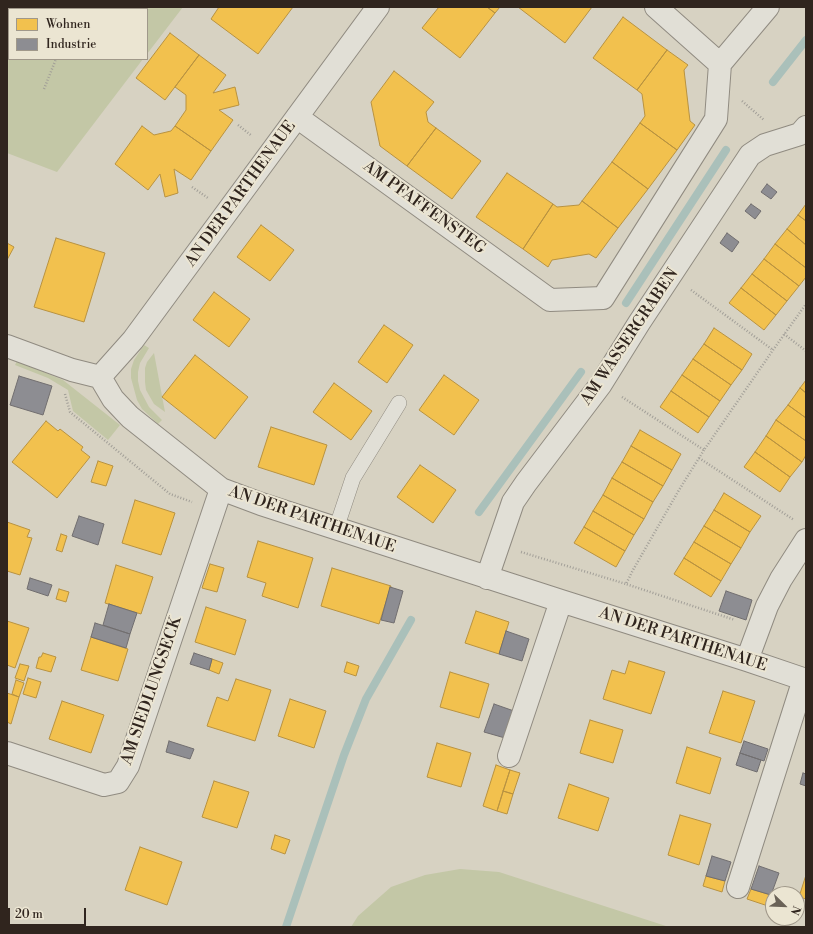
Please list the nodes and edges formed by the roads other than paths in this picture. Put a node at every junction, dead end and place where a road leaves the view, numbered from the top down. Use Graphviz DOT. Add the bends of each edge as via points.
graph roads {
  1 [pos="378,7"];
  2 [pos="656,7"];
  3 [pos="768,7"];
  4 [pos="720,73"];
  5 [pos="297,117"];
  6 [pos="804,133"];
  7 [pos="7,346"];
  8 [pos="100,378"];
  9 [pos="399,403"];
  10 [pos="221,489"];
  11 [pos="336,529"];
  12 [pos="802,531"];
  13 [pos="487,578"];
  14 [pos="561,602"];
  15 [pos="747,660"];
  16 [pos="805,680"];
  17 [pos="7,753"];
  18 [pos="509,756"];
  19 [pos="738,887"];
  1 -- 5 [label="street, AN DER PARTHENAUE"];
  2 -- 4 [label="street"];
  3 -- 4 [label="street"];
  4 -- 5 [label="street, AM PFAFFENSTEG" via="716,119 603,298 550,300"];
  5 -- 8 [label="street, AN DER PARTHENAUE" via="133,340"];
  6 -- 13 [label="street, AM WASSERGRABEN" via="765,145 750,155 601,384 513,502"];
  7 -- 8 [label="street"];
  8 -- 10 [label="street, AN DER PARTHENAUE" via="130,417"];
  9 -- 11 [label="lane" via="353,478"];
  10 -- 11 [label="street, AN DER PARTHENAUE"];
  10 -- 17 [label="street, AM SIEDLUNGSECK" via="128,766 118,782 104,785"];
  11 -- 13 [label="street, AN DER PARTHENAUE"];
  12 -- 15 [label="street" via="767,606"];
  13 -- 14 [label="street, AN DER PARTHENAUE"];
  14 -- 15 [label="street, AN DER PARTHENAUE"];
  14 -- 18 [label="street"];
  15 -- 16 [label="street, AN DER PARTHENAUE"];
  16 -- 19 [label="street, AN DER PARTHENAUE"];
}
